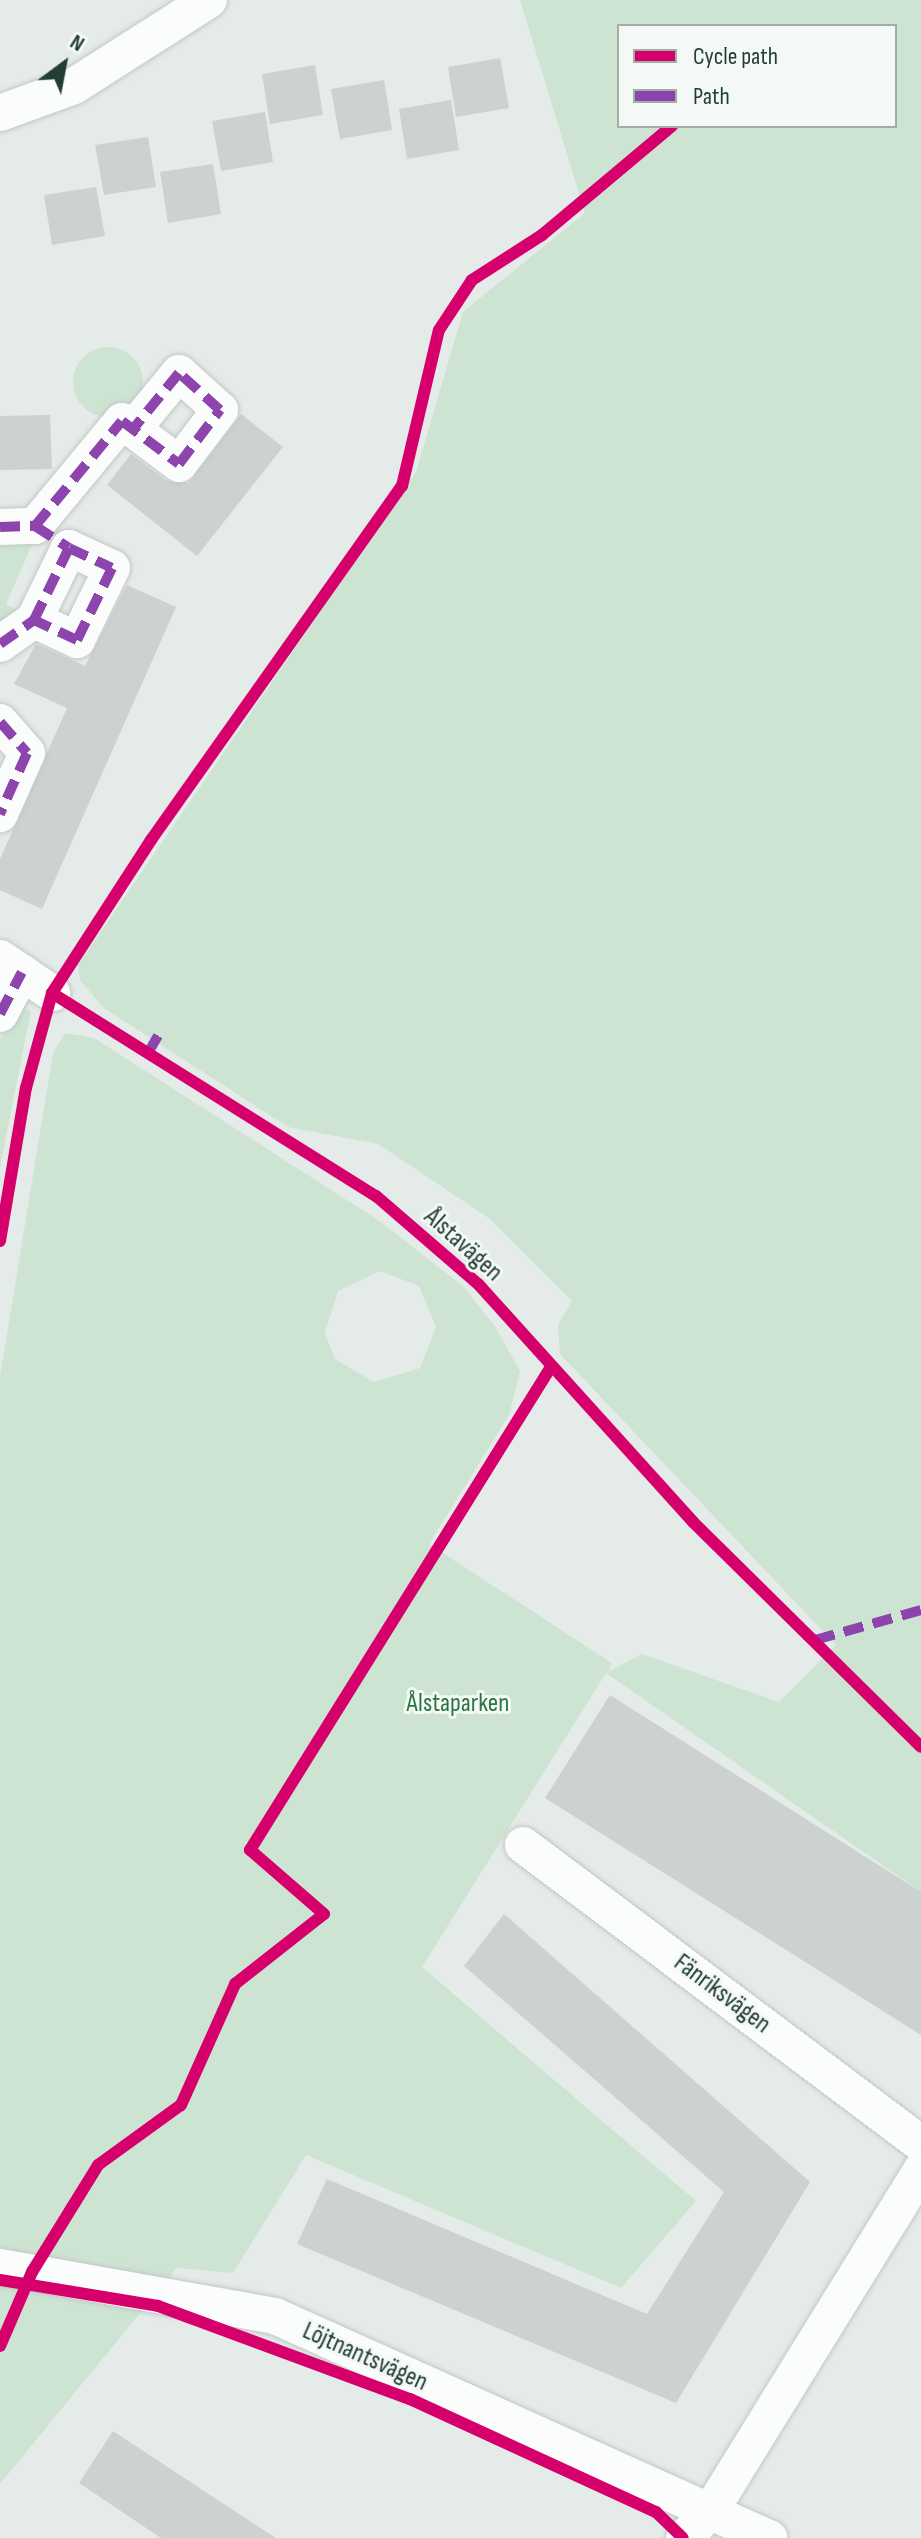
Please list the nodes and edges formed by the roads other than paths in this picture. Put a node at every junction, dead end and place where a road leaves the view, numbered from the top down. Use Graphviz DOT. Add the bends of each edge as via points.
graph roads {
  1 [pos="209,0"];
  2 [pos="0,113"];
  3 [pos="133,429"];
  4 [pos="17,526"];
  5 [pos="69,548"];
  6 [pos="34,620"];
  7 [pos="0,644"];
  8 [pos="0,722"];
  9 [pos="0,814"];
  10 [pos="11,965"];
  11 [pos="52,993"];
  12 [pos="0,1014"];
  13 [pos="523,1845"];
  14 [pos="921,2144"];
  15 [pos="921,2170"];
  16 [pos="0,2267"];
  17 [pos="710,2512"];
  18 [pos="684,2538"];
  19 [pos="769,2538"];
  1 -- 2 [label="street" via="74,86"];
  3 -- 4 [label="street" via="122,421"];
  4 -- 5 [label="street"];
  5 -- 6 [label="street"];
  5 -- 6 [label="street" via="112,568 77,640"];
  6 -- 7 [label="street"];
  8 -- 9 [label="street" via="27,753"];
  10 -- 11 [label="street"];
  10 -- 12 [label="street"];
  13 -- 14 [label="street, Fänriksvägen"];
  15 -- 17 [label="street"];
  16 -- 17 [label="street, Löjtnantsvägen" via="275,2316"];
  17 -- 18 [label="street"];
  17 -- 19 [label="street, Löjtnantsvägen"];
}
